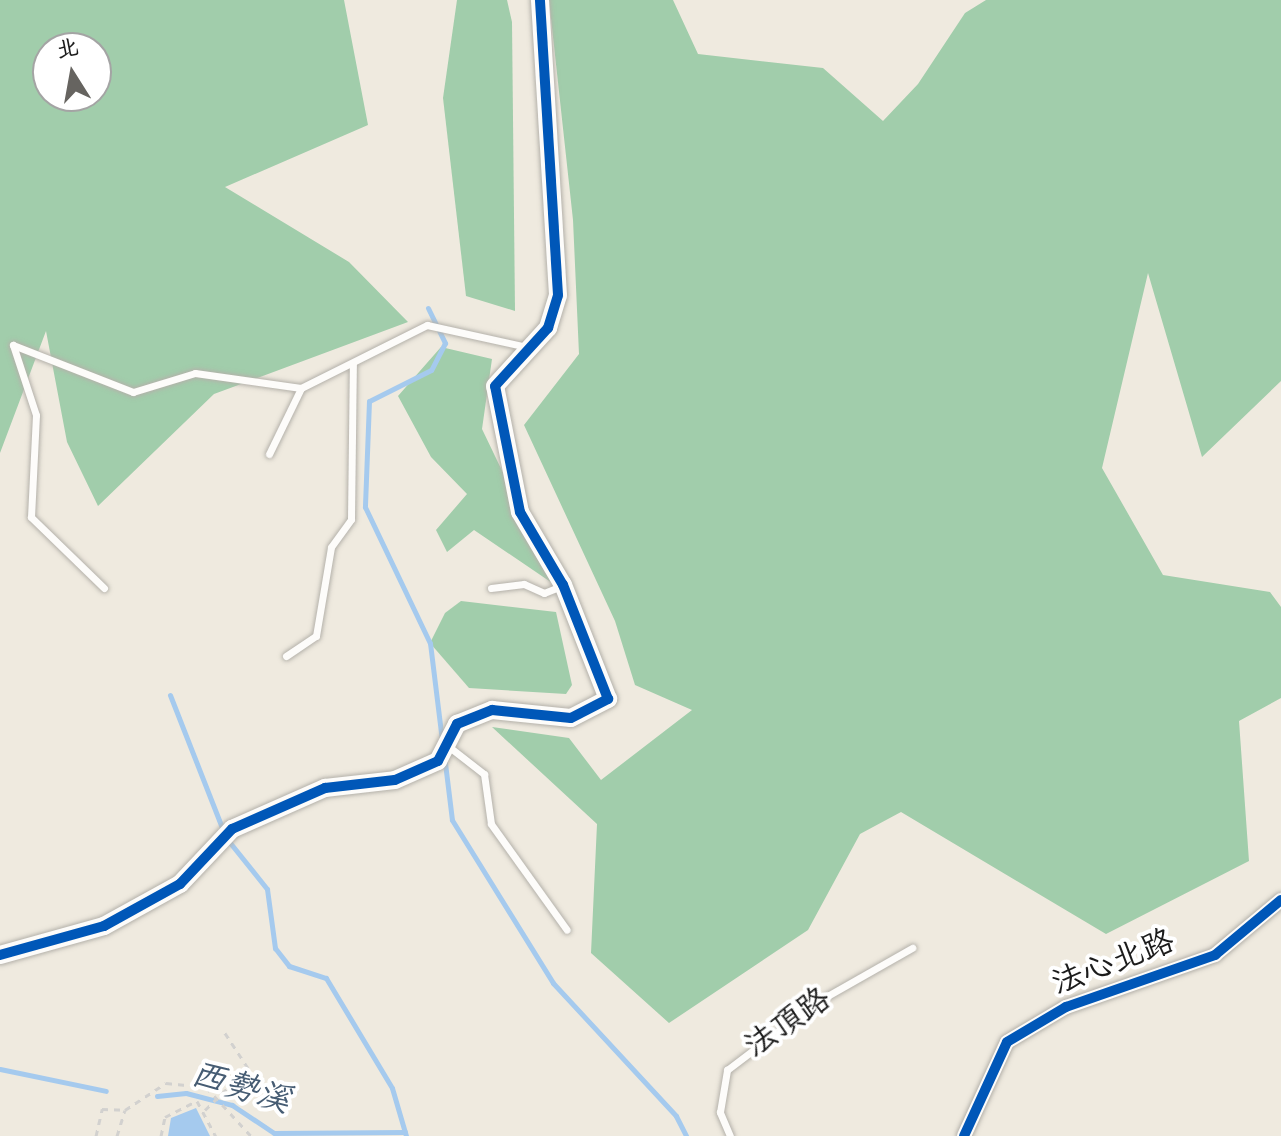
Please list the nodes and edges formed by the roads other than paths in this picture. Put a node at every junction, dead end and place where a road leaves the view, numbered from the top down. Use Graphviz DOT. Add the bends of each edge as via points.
graph roads {
  1 [pos="540,0"];
  2 [pos="533,349"];
  3 [pos="353,363"];
  4 [pos="301,388"];
  5 [pos="269,454"];
  6 [pos="563,585"];
  7 [pos="104,588"];
  8 [pos="491,588"];
  9 [pos="286,656"];
  10 [pos="447,744"];
  11 [pos="1281,900"];
  12 [pos="567,930"];
  13 [pos="912,948"];
  14 [pos="0,955"];
  15 [pos="730,1136"];
  16 [pos="964,1136"];
  1 -- 2 [label="street" via="558,295"];
  2 -- 3 [label="lane" via="427,325"];
  2 -- 6 [label="street" via="495,386 520,512"];
  3 -- 4 [label="lane"];
  3 -- 9 [label="lane" via="351,519 331,547 316,636"];
  4 -- 5 [label="lane"];
  4 -- 7 [label="lane" via="195,373 133,392 13,345 36,415 31,517"];
  6 -- 8 [label="lane" via="544,593 524,584"];
  6 -- 10 [label="street" via="608,699 571,718 492,710 457,724"];
  10 -- 12 [label="lane" via="484,774 491,824"];
  10 -- 14 [label="street" via="438,761 395,780 325,788 232,829 180,884 104,926"];
  11 -- 16 [label="street, 法心北路" via="1215,955 1066,1007 1007,1042"];
  13 -- 15 [label="lane, 法頂路" via="815,1003 727,1070 720,1112"];
}
